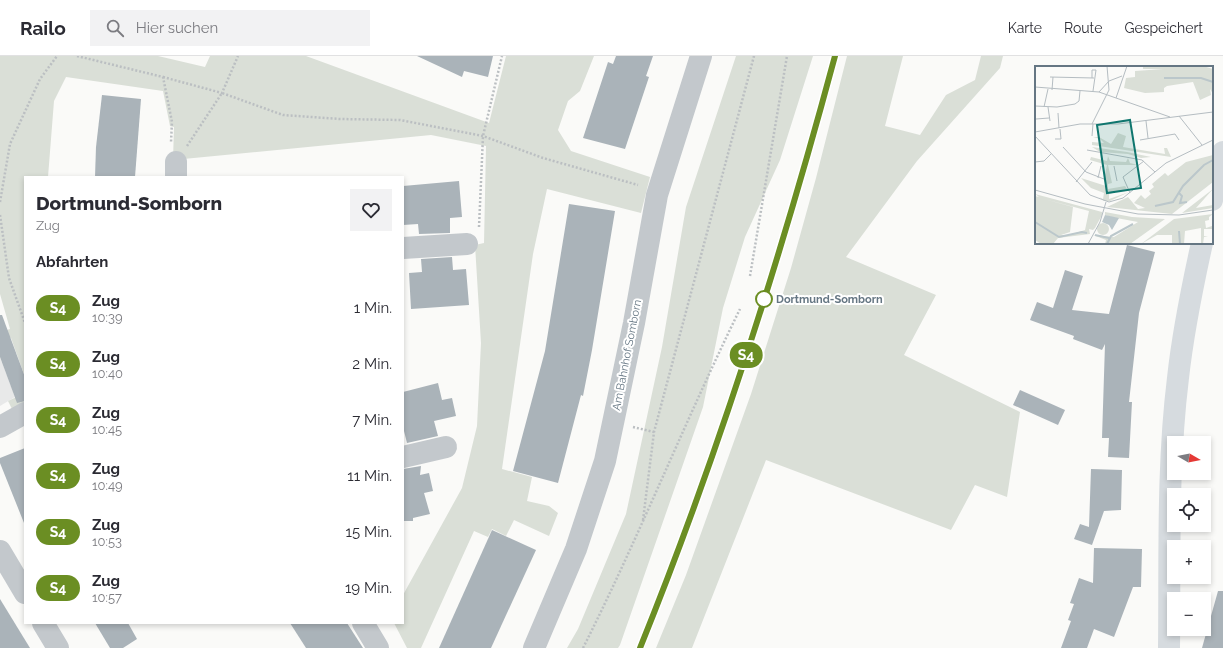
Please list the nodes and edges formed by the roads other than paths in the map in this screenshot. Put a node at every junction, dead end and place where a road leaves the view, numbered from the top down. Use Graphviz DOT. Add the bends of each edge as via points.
graph roads {
  1 [pos="701,56"];
  2 [pos="1223,152"];
  3 [pos="1213,196"];
  4 [pos="467,244"];
  5 [pos="1202,244"];
  6 [pos="404,248"];
  7 [pos="24,414"];
  8 [pos="0,427"];
  9 [pos="446,447"];
  10 [pos="404,457"];
  11 [pos="0,550"];
  12 [pos="24,591"];
  13 [pos="44,624"];
  14 [pos="364,624"];
  15 [pos="58,648"];
  16 [pos="378,648"];
  17 [pos="534,648"];
  18 [pos="1169,648"];
  1 -- 17 [label="street, Am Bahnhof Somborn" via="658,190 605,461 576,549"];
  2 -- 3 [label="main road"];
  4 -- 6 [label="street"];
  5 -- 18 [label="main road" via="1184,333 1173,433"];
  7 -- 8 [label="street"];
  9 -- 10 [label="street"];
  11 -- 12 [label="street"];
  13 -- 15 [label="street"];
  14 -- 16 [label="street"];
}
